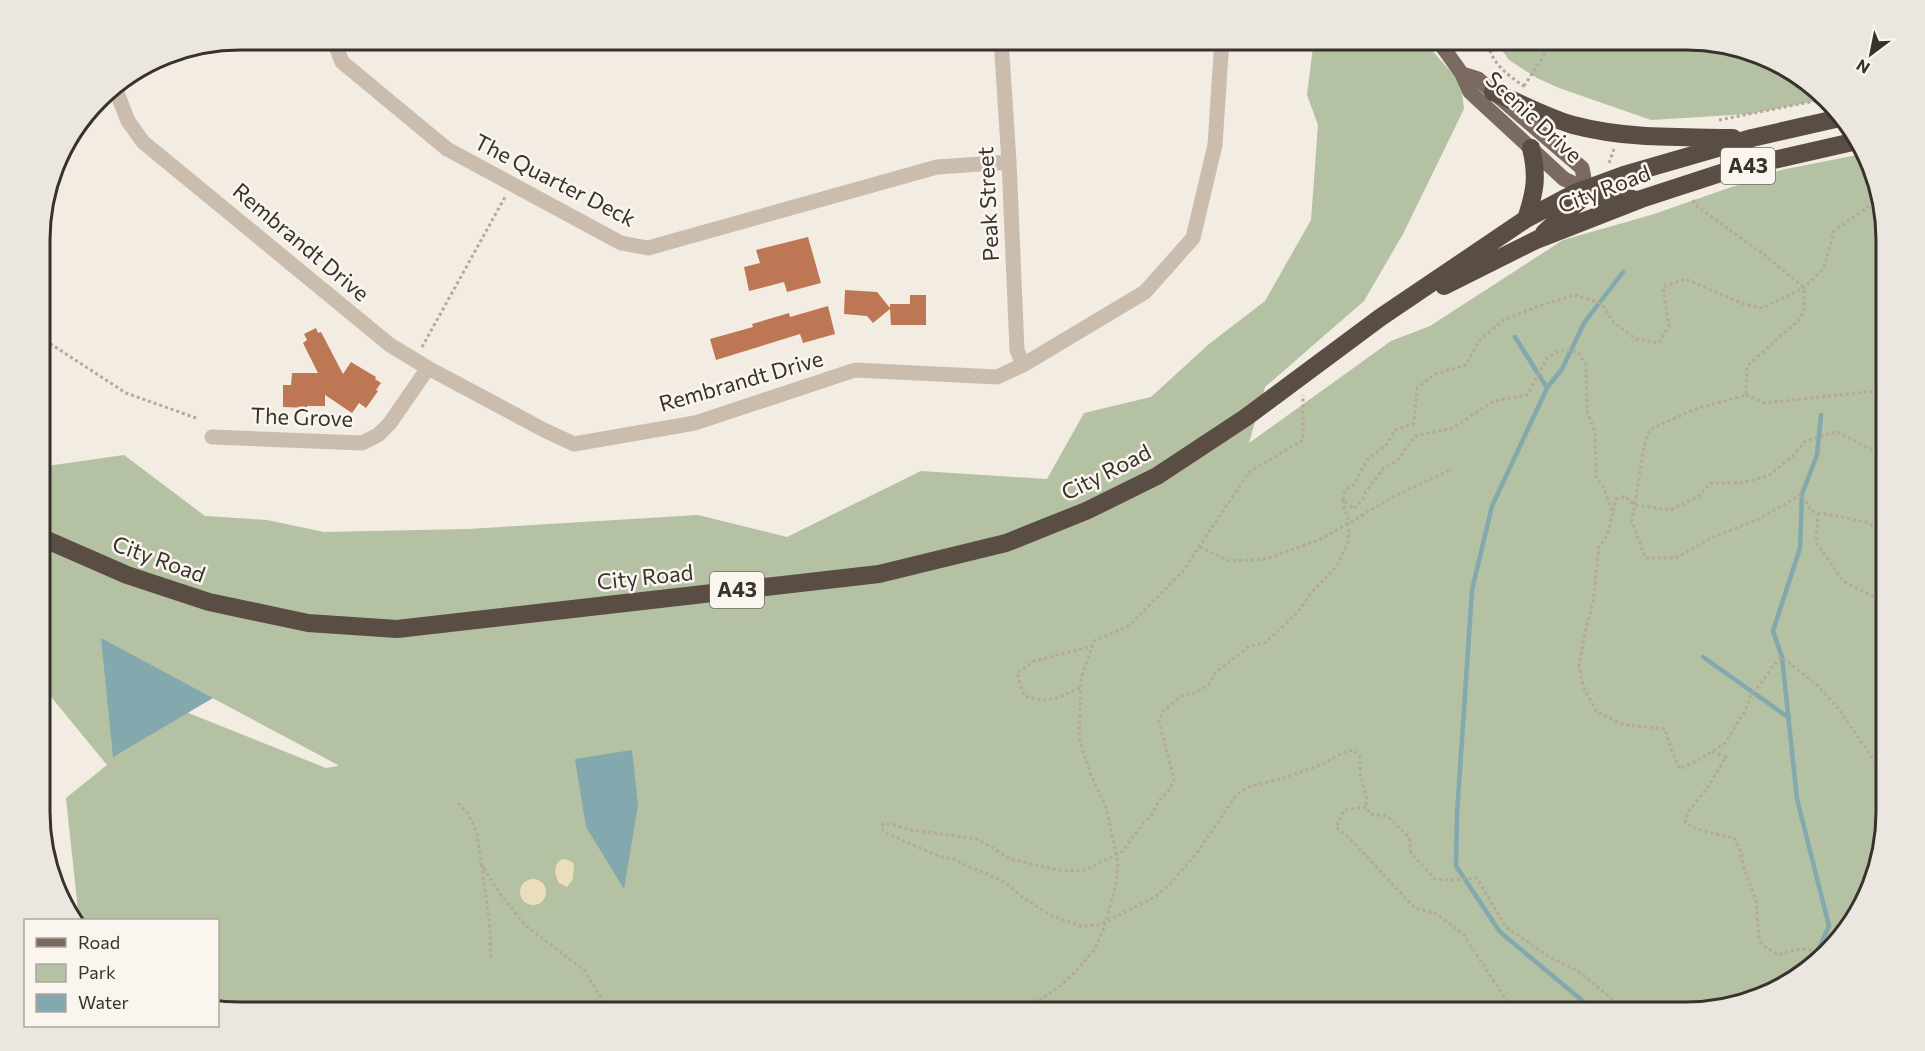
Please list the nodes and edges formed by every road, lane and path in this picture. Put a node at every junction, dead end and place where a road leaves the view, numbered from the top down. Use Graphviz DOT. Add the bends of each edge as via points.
graph roads {
  1 [pos="337,50"];
  2 [pos="1002,50"];
  3 [pos="1221,50"];
  4 [pos="1445,50"];
  5 [pos="1490,50"];
  6 [pos="1548,50"];
  7 [pos="1462,74"];
  8 [pos="1524,86"];
  9 [pos="1531,91"];
  10 [pos="1493,92"];
  11 [pos="118,94"];
  12 [pos="1815,101"];
  13 [pos="1832,120"];
  14 [pos="1717,121"];
  15 [pos="1620,134"];
  16 [pos="1752,138"];
  17 [pos="1849,143"];
  18 [pos="1531,148"];
  19 [pos="1009,162"];
  20 [pos="1683,185"];
  21 [pos="1593,186"];
  22 [pos="505,197"];
  23 [pos="1641,200"];
  24 [pos="1872,204"];
  25 [pos="1526,219"];
  26 [pos="1536,240"];
  27 [pos="1804,288"];
  28 [pos="1381,318"];
  29 [pos="50,344"];
  30 [pos="422,347"];
  31 [pos="1023,365"];
  32 [pos="428,368"];
  33 [pos="1303,375"];
  34 [pos="1876,391"];
  35 [pos="1746,395"];
  36 [pos="195,418"];
  37 [pos="212,436"];
  38 [pos="1876,452"];
  39 [pos="1452,468"];
  40 [pos="1343,500"];
  41 [pos="1634,505"];
  42 [pos="1613,513"];
  43 [pos="1818,513"];
  44 [pos="1348,524"];
  45 [pos="1876,528"];
  46 [pos="50,541"];
  47 [pos="1200,547"];
  48 [pos="1876,598"];
  49 [pos="1093,646"];
  50 [pos="1080,688"];
  51 [pos="1712,752"];
  52 [pos="1876,762"];
  53 [pos="458,803"];
  54 [pos="1366,807"];
  55 [pos="1116,854"];
  56 [pos="482,864"];
  57 [pos="1106,922"];
  58 [pos="1815,950"];
  59 [pos="491,961"];
  60 [pos="1026,1001"];
  61 [pos="1506,1001"];
  62 [pos="1615,1001"];
  63 [pos="604,1002"];
  1 -- 19 [label="street, The Quarter Deck" via="342,62 447,149 621,243 648,248 937,167"];
  2 -- 19 [label="street, Peak Street"];
  3 -- 31 [label="street, Rembrandt Drive" via="1215,145 1193,238 1145,292"];
  4 -- 7 [label="main road, Scenic Drive"];
  5 -- 8 [label="path" via="1500,69"];
  6 -- 8 [label="path"];
  7 -- 10 [label="main road, Scenic Drive" via="1478,79"];
  7 -- 18 [label="main road, Scenic Drive" via="1470,92"];
  8 -- 9 [label="path"];
  10 -- 15 [label="highway" via="1571,124"];
  10 -- 21 [label="main road, Scenic Drive" via="1582,168"];
  11 -- 32 [label="street, Rembrandt Drive" via="128,121 143,142 390,345"];
  12 -- 14 [label="path"];
  13 -- 16 [label="highway, City Road / A43"];
  15 -- 16 [label="highway"];
  15 -- 21 [label="path"];
  16 -- 21 [label="highway, City Road / A43"];
  17 -- 20 [label="highway, City Road / A43"];
  18 -- 21 [label="main road, Scenic Drive" via="1564,179"];
  18 -- 25 [label="highway" via="1537,179"];
  19 -- 31 [label="street, Peak Street" via="1017,350"];
  20 -- 23 [label="highway, City Road / A43"];
  20 -- 27 [label="path" via="1698,207"];
  21 -- 23 [label="highway" via="1602,197"];
  21 -- 25 [label="highway, City Road / A43"];
  21 -- 26 [label="highway"];
  22 -- 30 [label="path"];
  23 -- 26 [label="highway, City Road / A43"];
  24 -- 27 [label="path" via="1834,231 1824,268"];
  25 -- 28 [label="highway, City Road / A43"];
  26 -- 28 [label="highway, City Road / A43"];
  27 -- 35 [label="path" via="1804,311 1798,320 1747,366"];
  27 -- 40 [label="path" via="1761,308 1685,279 1663,287 1669,326 1659,343 1636,339 1613,321 1602,304 1575,295 1502,321 1479,341 1466,365 1434,374 1417,388 1414,423 1395,430 1387,444 1367,460 1354,485 1345,490"];
  28 -- 33 [label="highway, City Road / A43"];
  29 -- 36 [label="path" via="126,393"];
  31 -- 32 [label="street, Rembrandt Drive" via="997,377 855,370 695,423 574,444"];
  32 -- 37 [label="street, The Grove" via="390,423 378,435 362,442"];
  33 -- 46 [label="highway, City Road / A43" via="1156,476 1086,511 1006,543 879,574 397,629 308,623 209,602 127,575"];
  33 -- 47 [label="path" via="1303,441 1249,472"];
  34 -- 35 [label="path" via="1766,403"];
  35 -- 41 [label="path" via="1695,409 1649,430"];
  38 -- 41 [label="path" via="1838,432 1828,434 1804,442 1768,476 1740,483 1710,483 1699,496 1670,510"];
  39 -- 44 [label="path"];
  40 -- 42 [label="path" via="1354,509 1384,468 1397,461 1415,436 1453,428 1494,401 1527,395 1547,358 1561,350 1578,352 1586,366 1587,411 1595,432 1596,477"];
  40 -- 44 [label="path"];
  41 -- 42 [label="path" via="1625,496 1616,499"];
  41 -- 43 [label="path" via="1632,521 1646,558 1676,558 1802,494 1811,511"];
  42 -- 51 [label="path" via="1607,536 1599,547 1593,604 1580,666 1583,686 1596,711 1624,725 1665,729 1680,769"];
  43 -- 45 [label="path" via="1866,522"];
  43 -- 48 [label="path" via="1816,542 1843,581"];
  44 -- 47 [label="path" via="1321,539 1266,559 1229,561"];
  44 -- 55 [label="path" via="1350,540 1337,566 1298,612 1265,643 1250,646 1216,672 1209,684 1181,696 1162,711 1160,722 1174,779 1152,815 1123,851"];
  47 -- 49 [label="path" via="1184,572 1130,625 1094,641"];
  49 -- 50 [label="path"];
  49 -- 50 [label="path" via="1034,661 1017,673 1023,696 1037,700 1053,700"];
  50 -- 55 [label="path" via="1079,738 1106,807"];
  51 -- 52 [label="path" via="1725,743 1752,693 1782,657 1825,693"];
  51 -- 58 [label="path" via="1726,757 1685,822 1693,828 1734,838 1756,900 1759,940 1764,946 1779,955"];
  53 -- 56 [label="path" via="477,833"];
  54 -- 57 [label="path" via="1360,757 1353,750 1321,765 1251,786 1238,794 1170,884 1155,897"];
  54 -- 61 [label="path" via="1344,810 1336,827 1415,908 1437,914 1463,934"];
  54 -- 62 [label="path" via="1370,814 1387,816 1409,837 1411,853 1435,879 1477,878 1506,927 1578,971"];
  55 -- 57 [label="path" via="1116,884"];
  55 -- 57 [label="path" via="1083,871 1058,870 1011,859 977,839 894,825 883,824 881,828 1006,883 1052,916 1081,926"];
  56 -- 59 [label="path"];
  56 -- 63 [label="path" via="525,925 584,970"];
  57 -- 60 [label="path" via="1094,950 1077,970 1040,999"];
}
